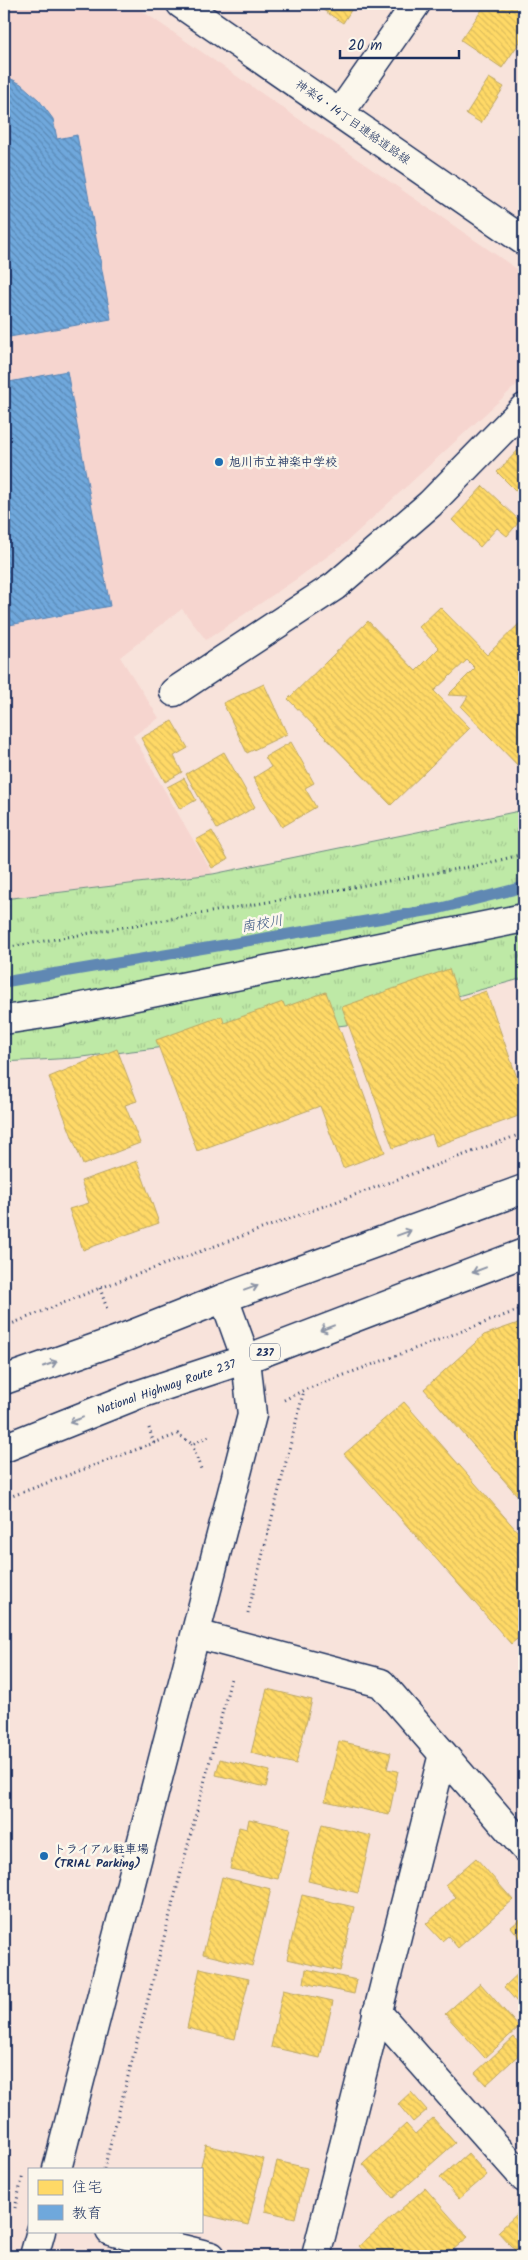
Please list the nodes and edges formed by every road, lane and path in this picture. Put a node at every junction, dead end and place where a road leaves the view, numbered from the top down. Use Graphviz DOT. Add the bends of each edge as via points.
graph roads {
  1 [pos="181,4"];
  2 [pos="416,4"];
  3 [pos="340,113"];
  4 [pos="524,241"];
  5 [pos="524,408"];
  6 [pos="174,692"];
  7 [pos="524,854"];
  8 [pos="524,918"];
  9 [pos="4,948"];
  10 [pos="4,1020"];
  11 [pos="524,1134"];
  12 [pos="524,1189"];
  13 [pos="524,1253"];
  14 [pos="224,1298"];
  15 [pos="4,1327"];
  16 [pos="246,1359"];
  17 [pos="4,1380"];
  18 [pos="304,1390"];
  19 [pos="192,1444"];
  20 [pos="4,1448"];
  21 [pos="202,1472"];
  22 [pos="196,1634"];
  23 [pos="240,1644"];
  24 [pos="443,1754"];
  25 [pos="524,1847"];
  26 [pos="377,2012"];
  27 [pos="57,2168"];
  28 [pos="104,2168"];
  29 [pos="524,2178"];
  30 [pos="41,2232"];
  31 [pos="114,2232"];
  32 [pos="34,2256"];
  33 [pos="211,2256"];
  34 [pos="316,2256"];
  1 -- 3 [label="main road, 神楽4・14丁目連絡道路線"];
  2 -- 3 [label="main road"];
  3 -- 4 [label="main road, 神楽4・14丁目連絡道路線"];
  5 -- 6 [label="main road" via="430,504 335,586"];
  7 -- 9 [label="path" via="480,865"];
  8 -- 10 [label="main road"];
  11 -- 15 [label="path" via="100,1288"];
  14 -- 12 [label="main road, one-way"];
  13 -- 16 [label="main road, National Highway Route 237 / 237, one-way"];
  14 -- 16 [label="main road"];
  17 -- 14 [label="main road, one-way"];
  16 -- 20 [label="main road, National Highway Route 237 / 237, one-way" via="137,1396"];
  16 -- 22 [label="main road" via="252,1415"];
  18 -- 23 [label="path"];
  19 -- 21 [label="path"];
  22 -- 23 [label="main road"];
  22 -- 27 [label="main road"];
  23 -- 24 [label="main road" via="381,1683"];
  23 -- 28 [label="path"];
  24 -- 25 [label="main road"];
  24 -- 26 [label="main road"];
  26 -- 29 [label="main road"];
  26 -- 34 [label="main road"];
  30 -- 32 [label="main road"];
  31 -- 33 [label="main road"];
}
